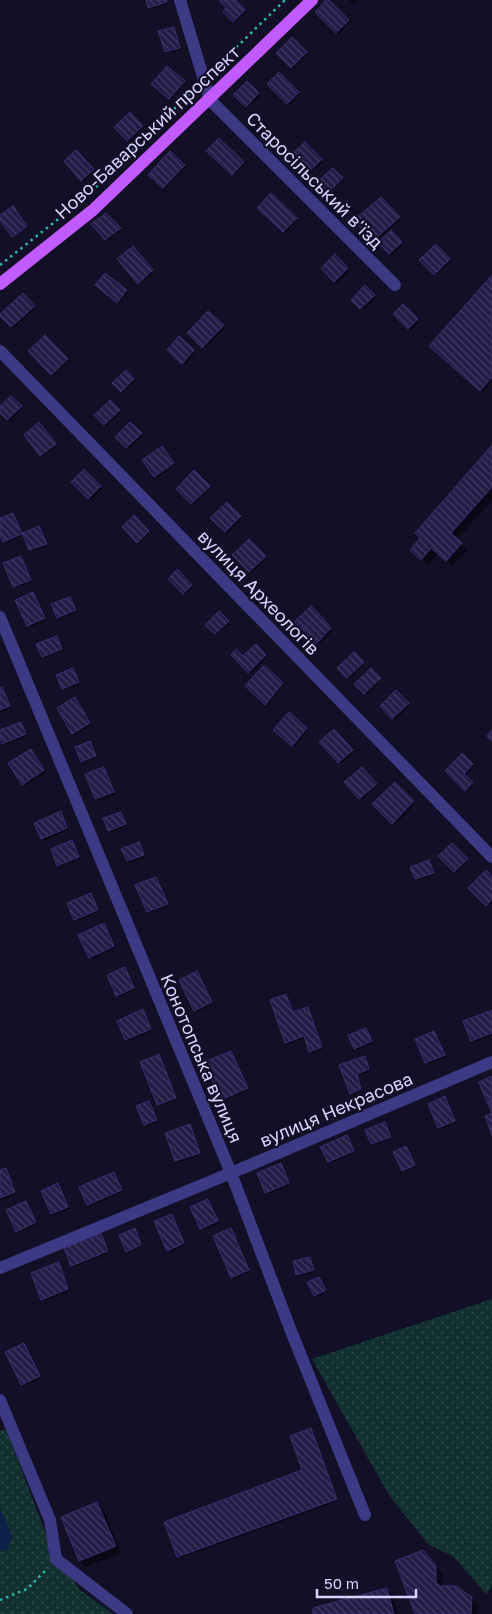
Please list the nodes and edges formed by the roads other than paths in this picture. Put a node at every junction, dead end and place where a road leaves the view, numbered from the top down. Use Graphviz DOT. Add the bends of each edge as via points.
graph roads {
  1 [pos="180,0"];
  2 [pos="312,0"];
  3 [pos="210,100"];
  4 [pos="0,284"];
  5 [pos="395,285"];
  6 [pos="0,351"];
  7 [pos="0,617"];
  8 [pos="492,858"];
  9 [pos="492,1062"];
  10 [pos="231,1173"];
  11 [pos="0,1268"];
  12 [pos="0,1400"];
  13 [pos="365,1515"];
  14 [pos="127,1614"];
  1 -- 3 [label="street"];
  2 -- 3 [label="main road, Ново-Баварський проспект"];
  3 -- 4 [label="main road, Ново-Баварський проспект" via="93,210"];
  3 -- 5 [label="street, Старосільський в'їзд"];
  6 -- 8 [label="street, вулиця Археологів"];
  7 -- 10 [label="street, Конотопська вулиця"];
  9 -- 10 [label="street, вулиця Некрасова"];
  10 -- 11 [label="street, вулиця Некрасова"];
  10 -- 13 [label="street, Конотопська вулиця"];
  12 -- 14 [label="street" via="50,1520 56,1559"];
}
